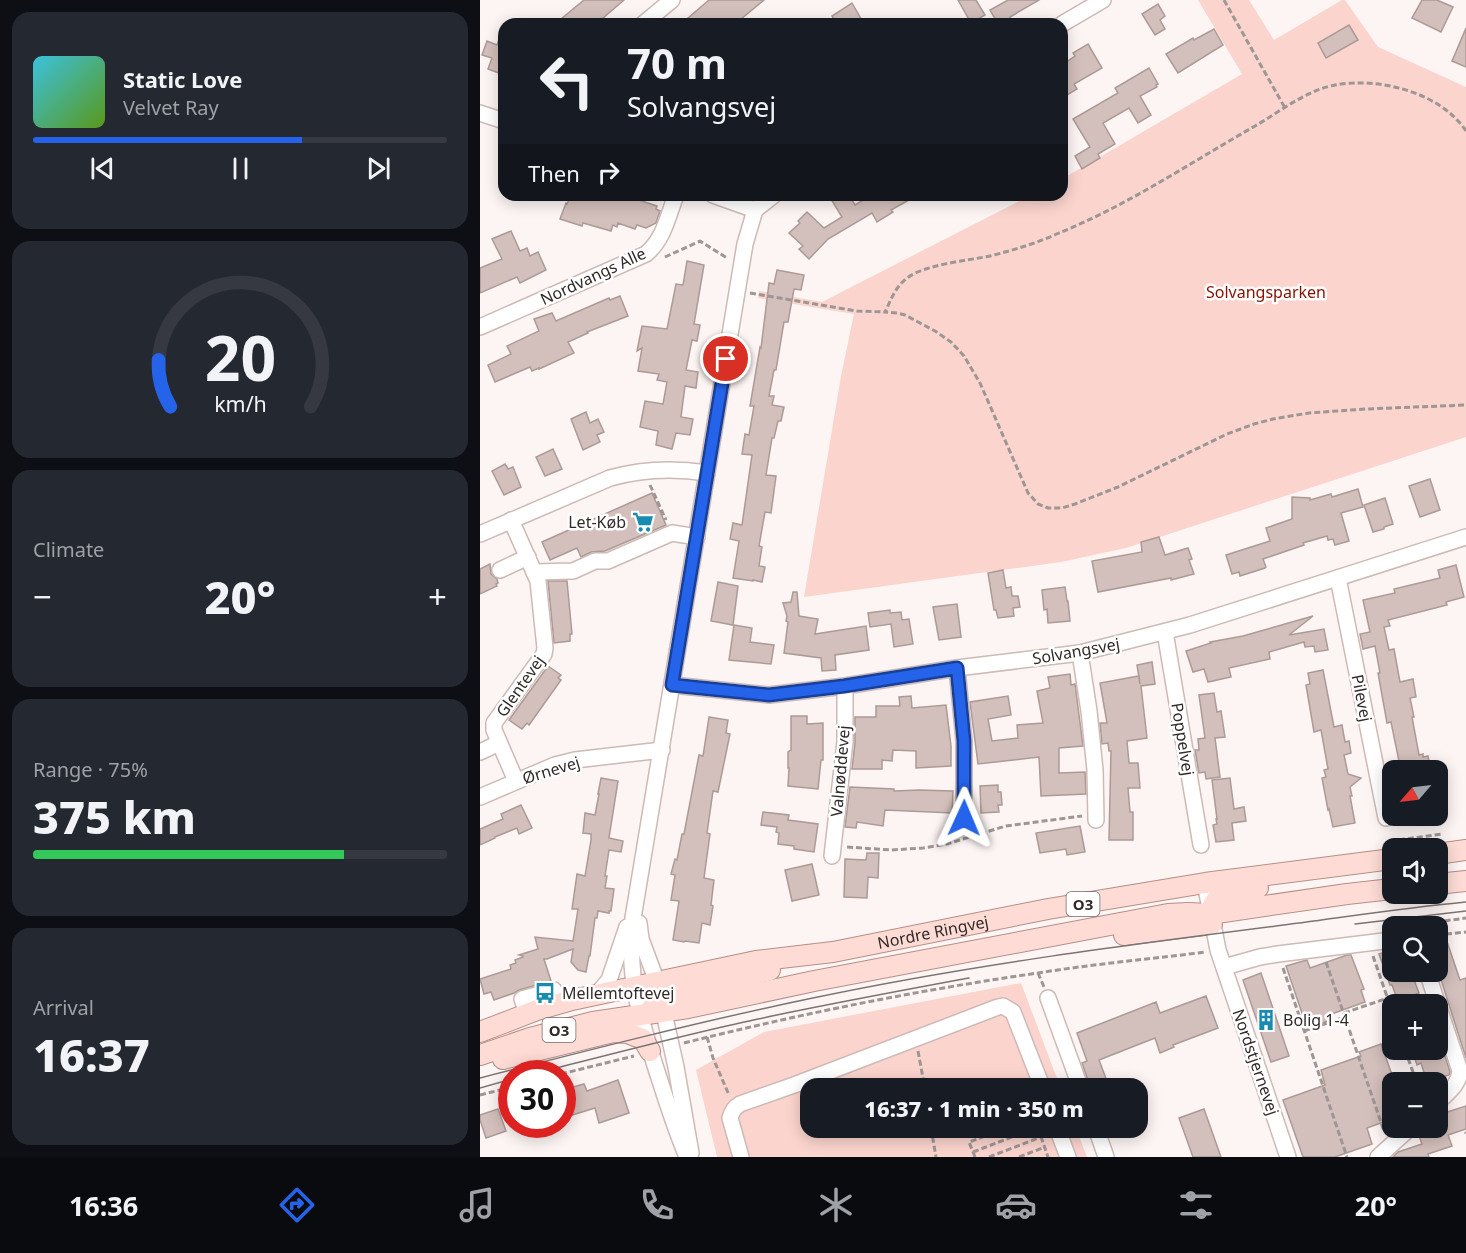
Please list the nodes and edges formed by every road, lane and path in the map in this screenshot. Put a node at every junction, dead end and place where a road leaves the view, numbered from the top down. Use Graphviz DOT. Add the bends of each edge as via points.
graph roads {
  1 [pos="672,0"];
  2 [pos="1103,0"];
  3 [pos="1224,0"];
  4 [pos="650,18"];
  5 [pos="1068,20"];
  6 [pos="1285,108"];
  7 [pos="480,113"];
  8 [pos="498,119"];
  9 [pos="1466,131"];
  10 [pos="674,201"];
  11 [pos="730,201"];
  12 [pos="766,201"];
  13 [pos="755,210"];
  14 [pos="652,249"];
  15 [pos="741,267"];
  16 [pos="738,290"];
  17 [pos="885,312"];
  18 [pos="480,327"];
  19 [pos="1466,405"];
  20 [pos="644,472"];
  21 [pos="707,474"];
  22 [pos="511,520"];
  23 [pos="672,533"];
  24 [pos="480,534"];
  25 [pos="697,537"];
  26 [pos="1466,537"];
  27 [pos="528,557"];
  28 [pos="500,570"];
  29 [pos="534,572"];
  30 [pos="1338,578"];
  31 [pos="1165,632"];
  32 [pos="1080,653"];
  33 [pos="957,668"];
  34 [pos="672,685"];
  35 [pos="844,686"];
  36 [pos="499,743"];
  37 [pos="662,750"];
  38 [pos="480,752"];
  39 [pos="516,781"];
  40 [pos="480,797"];
  41 [pos="1382,799"];
  42 [pos="1096,817"];
  43 [pos="964,818"];
  44 [pos="1201,845"];
  45 [pos="1466,850"];
  46 [pos="832,851"];
  47 [pos="1448,852"];
  48 [pos="1382,860"];
  49 [pos="1335,866"];
  50 [pos="1466,881"];
  51 [pos="1205,883"];
  52 [pos="1448,883"];
  53 [pos="1382,890"];
  54 [pos="636,902"];
  55 [pos="1466,918"];
  56 [pos="1211,919"];
  57 [pos="1448,920"];
  58 [pos="1466,932"];
  59 [pos="1448,933"];
  60 [pos="1382,941"];
  61 [pos="1369,943"];
  62 [pos="1322,949"];
  63 [pos="1218,950"];
  64 [pos="833,952"];
  65 [pos="1278,954"];
  66 [pos="1224,967"];
  67 [pos="657,982"];
  68 [pos="1429,982"];
  69 [pos="635,986"];
  70 [pos="554,990"];
  71 [pos="597,994"];
  72 [pos="1387,994"];
  73 [pos="1048,998"];
  74 [pos="1382,1000"];
  75 [pos="663,1007"];
  76 [pos="527,1014"];
  77 [pos="1344,1015"];
  78 [pos="641,1016"];
  79 [pos="1304,1031"];
  80 [pos="480,1032"];
  81 [pos="707,1037"];
  82 [pos="916,1038"];
  83 [pos="672,1046"];
  84 [pos="650,1051"];
  85 [pos="480,1055"];
  86 [pos="480,1063"];
  87 [pos="576,1070"];
  88 [pos="923,1078"];
  89 [pos="1039,1078"];
  90 [pos="1078,1078"];
  91 [pos="498,1090"];
  92 [pos="1448,1093"];
  93 [pos="480,1095"];
  94 [pos="735,1107"];
  95 [pos="933,1138"];
  96 [pos="980,1138"];
  97 [pos="1010,1138"];
  98 [pos="1038,1138"];
  99 [pos="1041,1138"];
  100 [pos="1061,1138"];
  101 [pos="1099,1138"];
  102 [pos="1399,1138"];
  103 [pos="1045,1147"];
  104 [pos="973,1152"];
  105 [pos="1384,1152"];
  106 [pos="689,1157"];
  107 [pos="741,1157"];
  108 [pos="936,1157"];
  109 [pos="975,1157"];
  110 [pos="989,1157"];
  111 [pos="1019,1157"];
  112 [pos="1048,1157"];
  113 [pos="1068,1157"];
  114 [pos="1106,1157"];
  115 [pos="1288,1157"];
  116 [pos="1347,1157"];
  1 -- 4 [label="street"];
  2 -- 5 [label="street"];
  3 -- 6 [label="path"];
  6 -- 9 [label="path" via="1323,87 1347,83 1382,85 1426,97"];
  6 -- 17 [label="path" via="1182,170 1075,227 1021,248 912,275 895,291"];
  7 -- 8 [label="street"];
  10 -- 14 [label="street, Nordvangs Alle"];
  11 -- 13 [label="street"];
  12 -- 13 [label="street"];
  13 -- 15 [label="street"];
  14 -- 15 [label="path" via="658,260 700,241"];
  14 -- 18 [label="street, Nordvangs Alle"];
  15 -- 16 [label="street"];
  16 -- 17 [label="path" via="857,311"];
  16 -- 21 [label="street"];
  17 -- 19 [label="path" via="905,315 935,331 964,356 980,383 1028,493 1048,508 1068,507 1094,497 1263,421 1320,412"];
  20 -- 21 [label="street" via="681,470"];
  20 -- 22 [label="street" via="602,480"];
  20 -- 23 [label="path"];
  21 -- 25 [label="street"];
  22 -- 24 [label="street"];
  22 -- 27 [label="street, Glentevej"];
  23 -- 25 [label="street"];
  23 -- 29 [label="street" via="608,561 595,561 573,571"];
  25 -- 34 [label="street"];
  26 -- 30 [label="street, Solvangsvej"];
  27 -- 28 [label="street"];
  27 -- 29 [label="street, Glentevej"];
  29 -- 36 [label="street, Glentevej" via="545,652 494,723"];
  30 -- 31 [label="street, Solvangsvej"];
  30 -- 41 [label="street, Pilevej"];
  31 -- 32 [label="street, Solvangsvej"];
  31 -- 44 [label="street, Poppelvej"];
  32 -- 33 [label="street, Solvangsvej"];
  32 -- 42 [label="street" via="1095,770"];
  33 -- 35 [label="street, Solvangsvej"];
  33 -- 43 [label="street" via="964,741"];
  34 -- 35 [label="street, Solvangsvej" via="769,695"];
  34 -- 37 [label="street"];
  35 -- 46 [label="street, Valnøddevej" via="844,742"];
  36 -- 38 [label="street"];
  36 -- 39 [label="street, Glentevej"];
  37 -- 39 [label="street, Ørnevej" via="574,760"];
  37 -- 54 [label="street"];
  39 -- 40 [label="street, Ørnevej"];
  42 -- 46 [label="path" via="1006,826 923,848"];
  45 -- 47 [label="main road"];
  48 -- 49 [label="main road, Nordre Ringvej / O3"];
  49 -- 51 [label="main road, Nordre Ringvej / O3"];
  49 -- 56 [label="main road" via="1298,880 1219,896"];
  50 -- 52 [label="main road"];
  51 -- 56 [label="street, Nordstjernevej"];
  51 -- 64 [label="main road, Nordre Ringvej / O3" via="1048,909"];
  53 -- 56 [label="main road, Nordre Ringvej / O3"];
  54 -- 67 [label="street" via="641,939"];
  54 -- 69 [label="street" via="631,946"];
  54 -- 71 [label="street" via="609,980"];
  55 -- 57 [label="path"];
  56 -- 63 [label="street, Nordstjernevej"];
  56 -- 75 [label="main road, Nordre Ringvej / O3" via="1188,913 1167,914 688,1008"];
  58 -- 59 [label="path"];
  60 -- 61 [label="street"];
  61 -- 62 [label="street"];
  61 -- 72 [label="path"];
  62 -- 65 [label="street"];
  62 -- 77 [label="path"];
  63 -- 66 [label="street, Nordstjernevej"];
  63 -- 81 [label="path" via="949,987"];
  64 -- 67 [label="main road, Nordre Ringvej / O3" via="756,961"];
  64 -- 75 [label="main road" via="691,991"];
  65 -- 66 [label="street"];
  65 -- 79 [label="path"];
  66 -- 115 [label="street, Nordstjernevej"];
  67 -- 69 [label="main road, Nordre Ringvej / O3"];
  67 -- 75 [label="street"];
  68 -- 92 [label="street" via="1460,1071 1458,1081"];
  69 -- 71 [label="main road, Nordre Ringvej / O3"];
  69 -- 78 [label="street"];
  70 -- 76 [label="street" via="522,999"];
  71 -- 76 [label="main road, Nordre Ringvej / O3"];
  73 -- 90 [label="street"];
  74 -- 77 [label="path"];
  75 -- 78 [label="main road, Nordre Ringvej / O3"];
  75 -- 83 [label="street"];
  76 -- 80 [label="main road, Nordre Ringvej / O3"];
  77 -- 79 [label="path"];
  77 -- 105 [label="path"];
  78 -- 84 [label="street"];
  78 -- 85 [label="main road, Nordre Ringvej / O3" via="593,1022"];
  79 -- 116 [label="path"];
  81 -- 83 [label="path"];
  81 -- 94 [label="path"];
  82 -- 88 [label="path"];
  82 -- 89 [label="street" via="1003,1006 1016,1017"];
  82 -- 94 [label="street"];
  83 -- 106 [label="street"];
  84 -- 86 [label="main road" via="643,1039 614,1032"];
  84 -- 87 [label="path"];
  84 -- 106 [label="street" via="677,1135"];
  91 -- 93 [label="path"];
  94 -- 107 [label="street" via="730,1118"];
  95 -- 108 [label="path"];
  96 -- 104 [label="path" via="969,1142"];
  97 -- 104 [label="path"];
  98 -- 110 [label="path"];
  99 -- 103 [label="path"];
  100 -- 113 [label="street"];
  101 -- 114 [label="street"];
  102 -- 105 [label="street"];
  103 -- 111 [label="path"];
  103 -- 112 [label="path"];
  104 -- 109 [label="path"];
}
